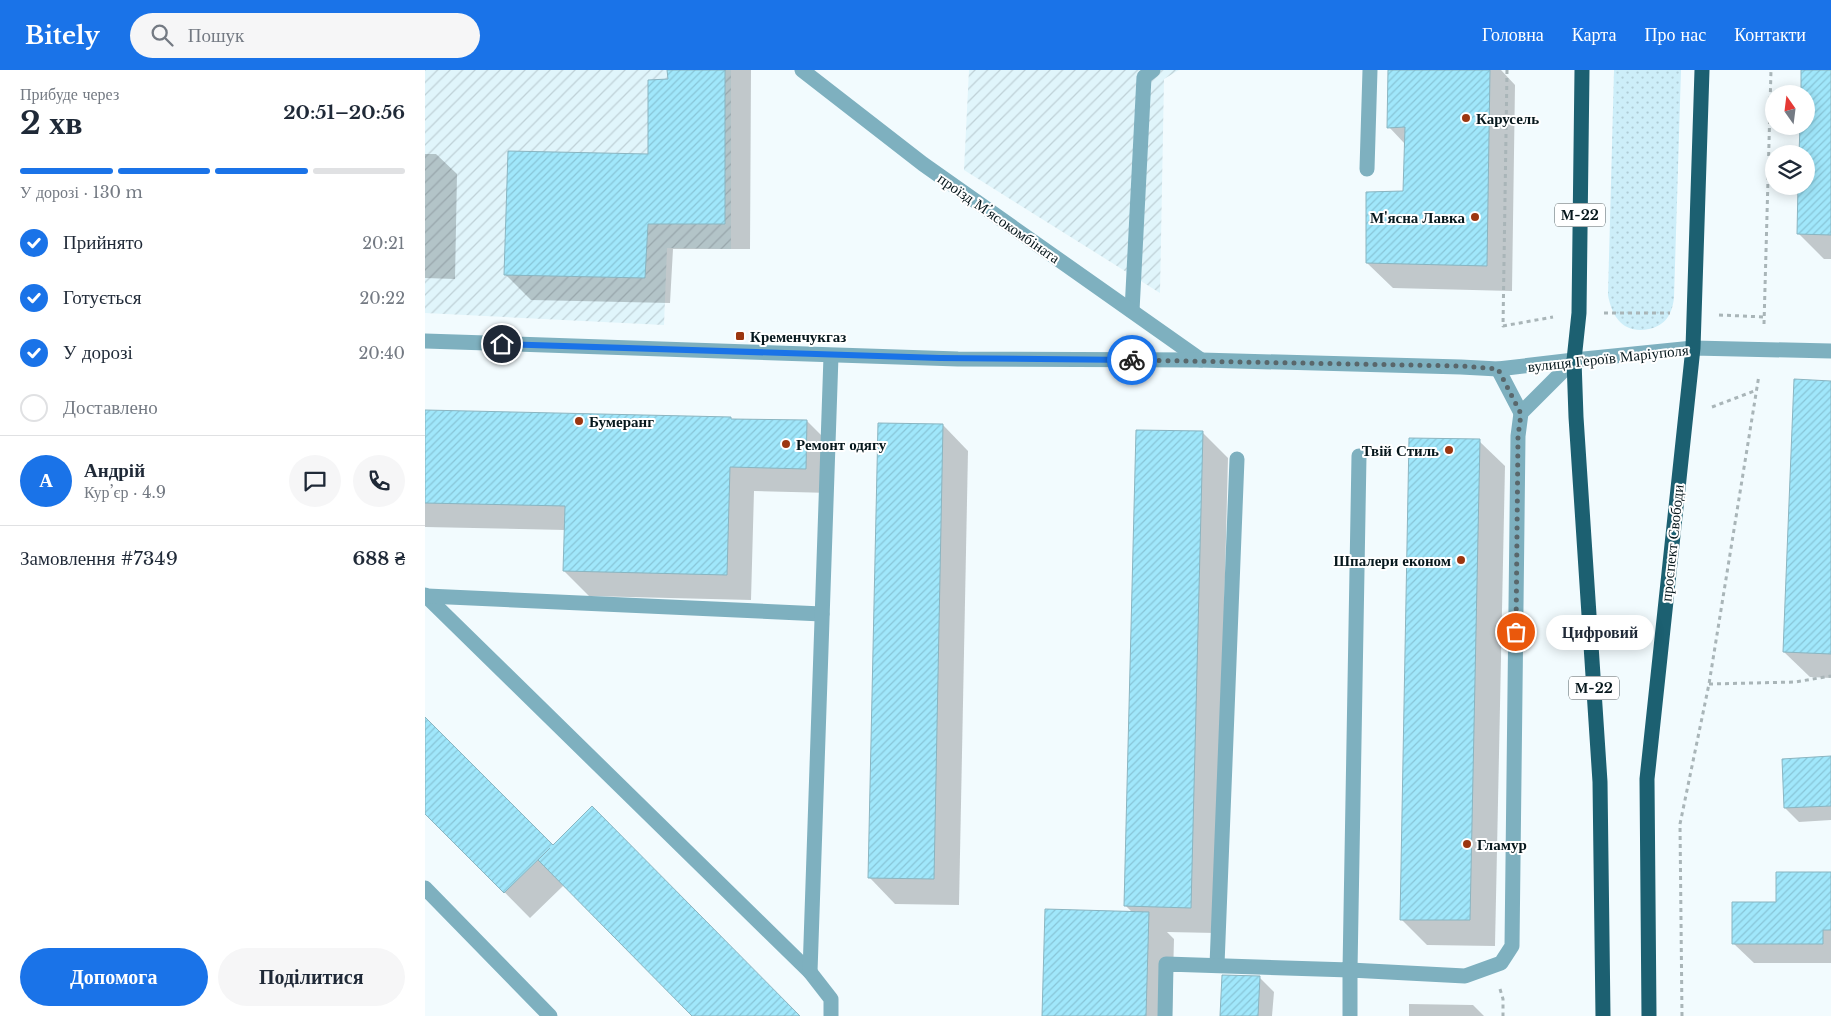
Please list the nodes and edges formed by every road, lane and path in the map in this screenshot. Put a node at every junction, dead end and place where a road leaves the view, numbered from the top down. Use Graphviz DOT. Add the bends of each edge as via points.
graph roads {
  1 [pos="801,70"];
  2 [pos="1153,70"];
  3 [pos="1371,70"];
  4 [pos="1507,70"];
  5 [pos="1582,70"];
  6 [pos="1702,70"];
  7 [pos="1771,70"];
  8 [pos="1367,169"];
  9 [pos="1132,312"];
  10 [pos="1579,313"];
  11 [pos="1694,314"];
  12 [pos="1765,317"];
  13 [pos="425,341"];
  14 [pos="1693,348"];
  15 [pos="1764,348"];
  16 [pos="1831,351"];
  17 [pos="831,356"];
  18 [pos="1201,360"];
  19 [pos="1574,360"];
  20 [pos="1498,369"];
  21 [pos="1757,390"];
  22 [pos="1521,414"];
  23 [pos="1685,417"];
  24 [pos="1359,456"];
  25 [pos="1237,459"];
  26 [pos="426,596"];
  27 [pos="822,614"];
  28 [pos="1831,676"];
  29 [pos="1709,684"];
  30 [pos="425,888"];
  31 [pos="1217,965"];
  32 [pos="1350,970"];
  33 [pos="810,972"];
  34 [pos="550,1016"];
  35 [pos="831,1016"];
  36 [pos="1165,1016"];
  37 [pos="1350,1016"];
  38 [pos="1603,1016"];
  39 [pos="1649,1016"];
  40 [pos="1682,1016"];
  1 -- 9 [label="street, проїзд Мʼясокомбіната" via="923,164"];
  2 -- 9 [label="street" via="1144,77"];
  3 -- 8 [label="street"];
  4 -- 10 [label="path" via="1503,326"];
  5 -- 10 [label="highway, М-22"];
  6 -- 11 [label="highway, проспект Свободи"];
  7 -- 12 [label="path"];
  9 -- 18 [label="street, проїзд Мʼясокомбіната"];
  10 -- 11 [label="path"];
  10 -- 19 [label="highway, М-22"];
  11 -- 12 [label="path"];
  11 -- 14 [label="highway, проспект Свободи"];
  12 -- 15 [label="path"];
  13 -- 17 [label="street, вулиця Героїв Маріуполя"];
  14 -- 15 [label="street, вулиця Героїв Маріуполя"];
  14 -- 19 [label="street, вулиця Героїв Маріуполя"];
  14 -- 23 [label="highway, проспект Свободи"];
  15 -- 16 [label="street, вулиця Героїв Маріуполя"];
  15 -- 21 [label="path"];
  17 -- 18 [label="street, вулиця Героїв Маріуполя"];
  17 -- 27 [label="street"];
  18 -- 20 [label="street, вулиця Героїв Маріуполя"];
  19 -- 20 [label="street, вулиця Героїв Маріуполя"];
  19 -- 22 [label="street"];
  19 -- 38 [label="highway, М-22" via="1575,417 1600,782"];
  20 -- 22 [label="street"];
  21 -- 23 [label="path"];
  21 -- 29 [label="path"];
  22 -- 32 [label="street" via="1518,436 1512,946 1501,963 1465,976"];
  23 -- 39 [label="highway, проспект Свободи" via="1647,779"];
  24 -- 32 [label="street"];
  25 -- 31 [label="street"];
  26 -- 27 [label="street"];
  26 -- 33 [label="street"];
  27 -- 33 [label="street"];
  28 -- 29 [label="path" via="1795,682"];
  29 -- 40 [label="path" via="1680,824"];
  30 -- 34 [label="street"];
  31 -- 32 [label="street"];
  31 -- 36 [label="street" via="1166,964"];
  32 -- 37 [label="street"];
  33 -- 35 [label="street" via="831,999"];
}
